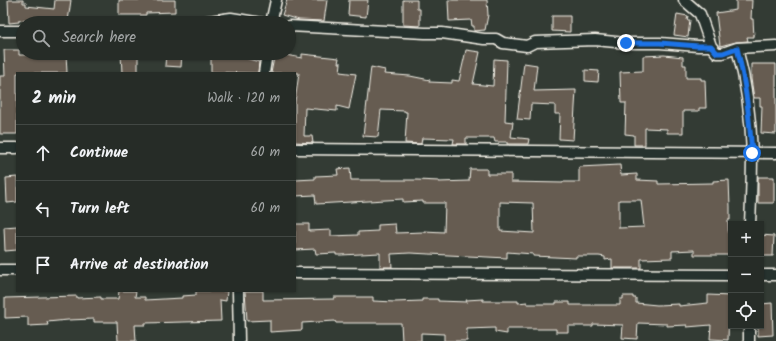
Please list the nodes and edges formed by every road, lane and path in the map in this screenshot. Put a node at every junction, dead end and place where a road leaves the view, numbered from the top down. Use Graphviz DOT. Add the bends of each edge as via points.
graph roads {
  1 [pos="276,0"];
  2 [pos="684,0"];
  3 [pos="273,16"];
  4 [pos="296,26"];
  5 [pos="0,31"];
  6 [pos="16,31"];
  7 [pos="711,46"];
  8 [pos="776,46"];
  9 [pos="737,48"];
  10 [pos="266,60"];
  11 [pos="264,72"];
  12 [pos="0,148"];
  13 [pos="16,148"];
  14 [pos="296,149"];
  15 [pos="752,153"];
  16 [pos="776,153"];
  17 [pos="750,221"];
  18 [pos="0,270"];
  19 [pos="16,270"];
  20 [pos="296,273"];
  21 [pos="728,275"];
  22 [pos="764,275"];
  23 [pos="776,275"];
  24 [pos="238,292"];
  25 [pos="749,329"];
  26 [pos="238,341"];
  27 [pos="748,341"];
  1 -- 3 [label="street"];
  2 -- 7 [label="street" via="700,14"];
  4 -- 7 [label="street" via="442,33 484,39 496,38 503,43 527,46 535,42 595,40"];
  5 -- 6 [label="street"];
  7 -- 9 [label="street" via="717,53"];
  8 -- 9 [label="street"];
  9 -- 15 [label="street" via="748,101"];
  10 -- 11 [label="street"];
  12 -- 13 [label="street"];
  14 -- 15 [label="street"];
  15 -- 16 [label="street"];
  15 -- 17 [label="street"];
  18 -- 19 [label="street"];
  20 -- 21 [label="street"];
  22 -- 23 [label="street"];
  24 -- 26 [label="street"];
  25 -- 27 [label="street"];
}
